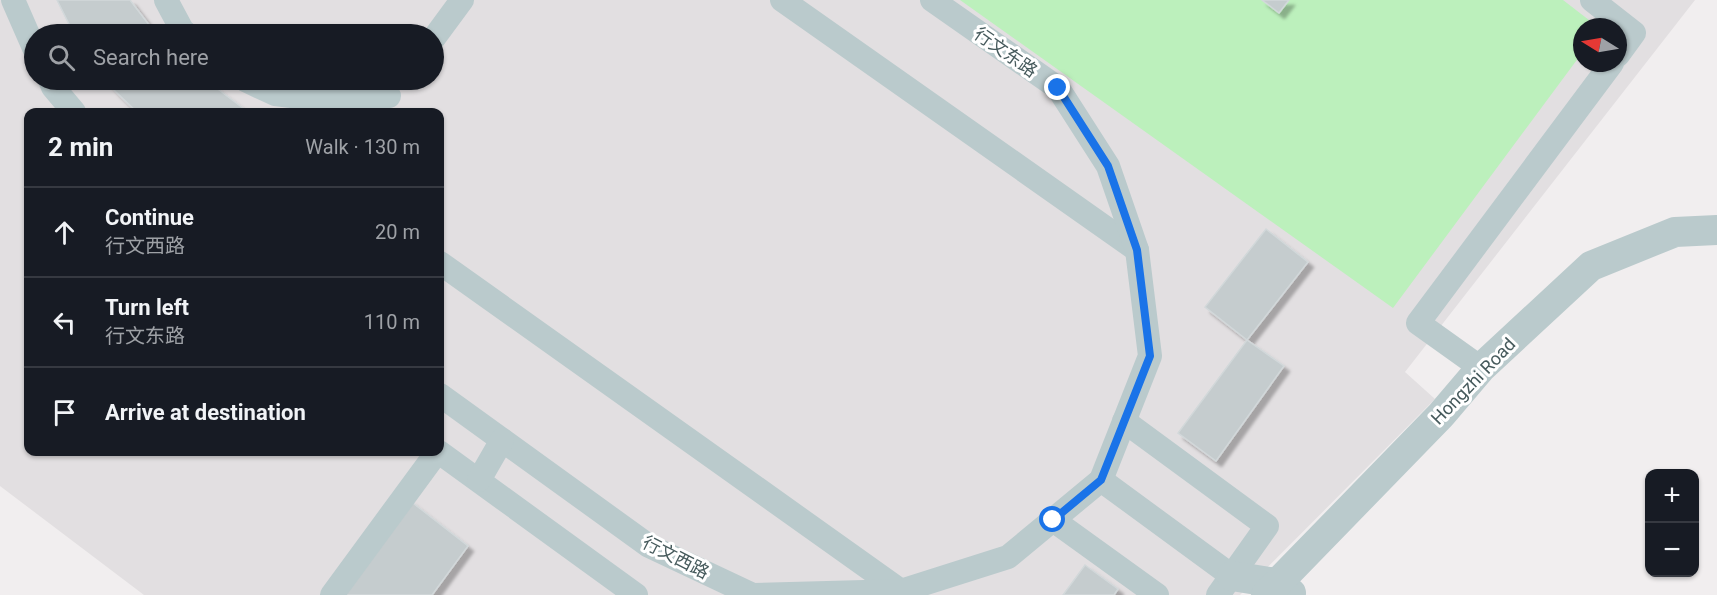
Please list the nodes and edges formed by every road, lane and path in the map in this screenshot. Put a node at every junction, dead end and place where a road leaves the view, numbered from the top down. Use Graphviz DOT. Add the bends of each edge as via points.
graph roads {
  1 [pos="13,0"];
  2 [pos="166,0"];
  3 [pos="462,0"];
  4 [pos="782,0"];
  5 [pos="933,0"];
  6 [pos="1592,0"];
  7 [pos="1615,18"];
  8 [pos="179,24"];
  9 [pos="444,24"];
  10 [pos="24,25"];
  11 [pos="1627,28"];
  12 [pos="1627,43"];
  13 [pos="1605,72"];
  14 [pos="56,90"];
  15 [pos="266,90"];
  16 [pos="390,96"];
  17 [pos="71,108"];
  18 [pos="1717,230"];
  19 [pos="1137,250"];
  20 [pos="444,266"];
  21 [pos="1481,368"];
  22 [pos="444,398"];
  23 [pos="1124,421"];
  24 [pos="502,440"];
  25 [pos="435,456"];
  26 [pos="444,456"];
  27 [pos="479,480"];
  28 [pos="1101,480"];
  29 [pos="1053,520"];
  30 [pos="1256,590"];
  31 [pos="901,591"];
  32 [pos="332,595"];
  33 [pos="636,595"];
  34 [pos="1157,595"];
  1 -- 10 [label="street"];
  2 -- 8 [label="street"];
  3 -- 9 [label="street"];
  4 -- 19 [label="street"];
  5 -- 19 [label="street, 行文东路" via="1058,88 1108,166"];
  6 -- 7 [label="street"];
  11 -- 12 [label="street" via="1634,33"];
  13 -- 21 [label="street" via="1418,323"];
  14 -- 17 [label="street"];
  15 -- 16 [label="street" via="332,100"];
  18 -- 21 [label="street, Hongzhi Road" via="1675,232 1591,266"];
  19 -- 23 [label="street, 行文东路" via="1150,356"];
  20 -- 31 [label="street"];
  21 -- 30 [label="street, Hongzhi Road" via="1441,415"];
  22 -- 24 [label="street, 行文西路"];
  23 -- 28 [label="street, 行文东路"];
  23 -- 30 [label="street" via="1267,526"];
  24 -- 27 [label="street"];
  24 -- 31 [label="street, 行文西路" via="649,546 753,595"];
  25 -- 32 [label="street"];
  26 -- 27 [label="street"];
  27 -- 33 [label="street"];
  28 -- 29 [label="street, 行文西路"];
  28 -- 30 [label="street"];
  29 -- 31 [label="street, 行文西路" via="1008,557"];
  29 -- 34 [label="street"];
}
